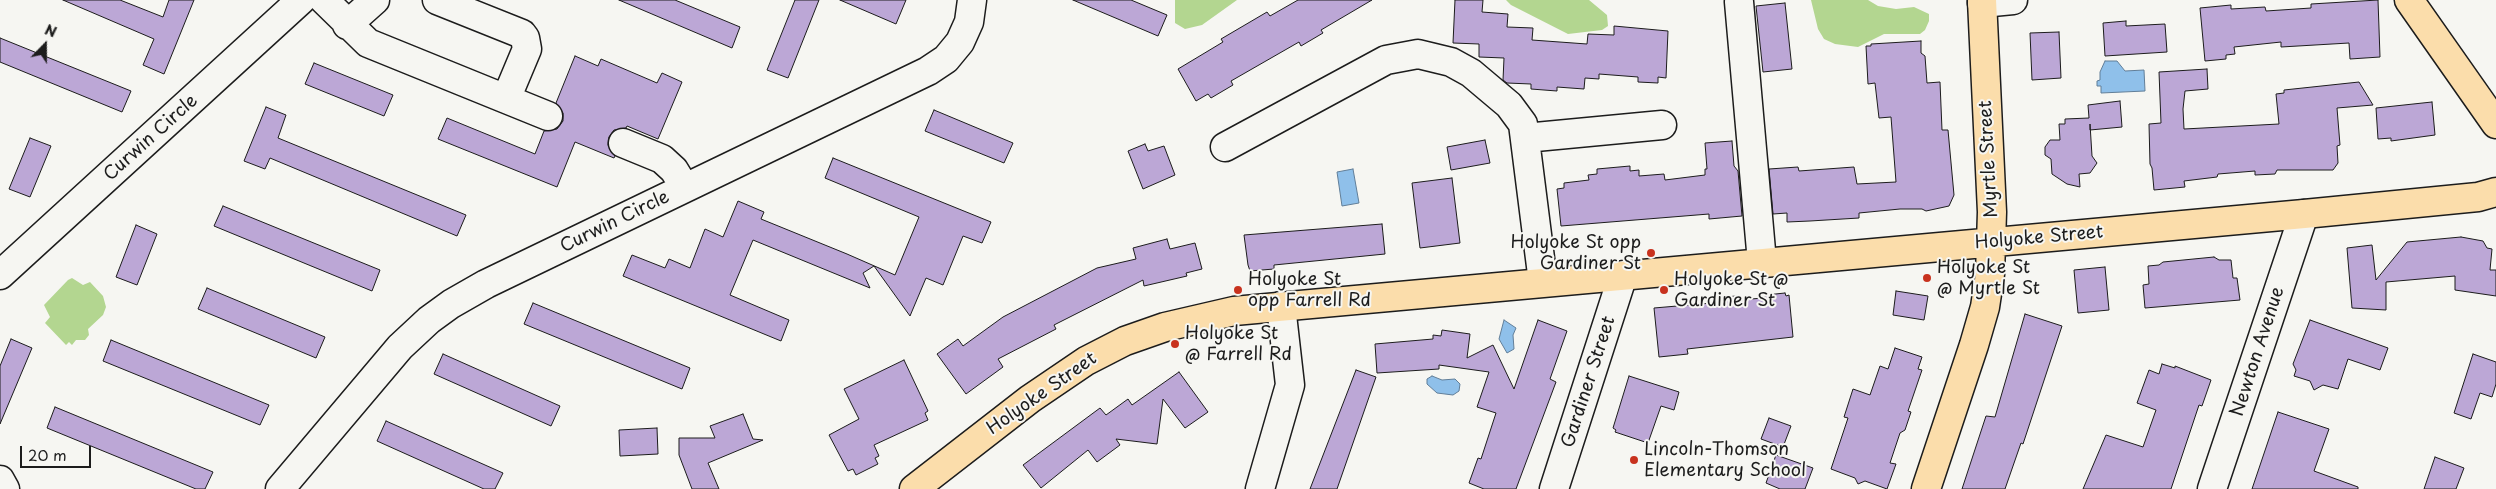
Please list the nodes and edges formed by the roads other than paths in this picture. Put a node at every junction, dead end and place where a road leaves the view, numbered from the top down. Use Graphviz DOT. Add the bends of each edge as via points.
graph roads {
  1 [pos="301,0"];
  2 [pos="324,0"];
  3 [pos="375,0"];
  4 [pos="437,0"];
  5 [pos="972,0"];
  6 [pos="2013,0"];
  7 [pos="2409,0"];
  8 [pos="1982,1"];
  9 [pos="1740,2"];
  10 [pos="348,24"];
  11 [pos="506,99"];
  12 [pos="548,116"];
  13 [pos="2496,124"];
  14 [pos="1662,125"];
  15 [pos="1525,138"];
  16 [pos="623,143"];
  17 [pos="1225,147"];
  18 [pos="685,188"];
  19 [pos="2496,192"];
  20 [pos="2304,214"];
  21 [pos="1992,242"];
  22 [pos="1762,262"];
  23 [pos="0,275"];
  24 [pos="1623,275"];
  25 [pos="1543,282"];
  26 [pos="1281,306"];
  27 [pos="0,480"];
  28 [pos="5,489"];
  29 [pos="280,489"];
  30 [pos="914,489"];
  31 [pos="1260,489"];
  32 [pos="1554,489"];
  33 [pos="1926,489"];
  34 [pos="2212,489"];
  1 -- 23 [label="street, Curwin Circle"];
  2 -- 10 [label="street"];
  3 -- 10 [label="street"];
  4 -- 11 [label="street" via="525,38 526,50"];
  5 -- 18 [label="street, Curwin Circle" via="969,22 960,42 937,66"];
  6 -- 8 [label="street"];
  7 -- 13 [label="main road"];
  8 -- 21 [label="main road, Myrtle Street"];
  9 -- 22 [label="street"];
  10 -- 11 [label="street" via="368,43"];
  11 -- 12 [label="street"];
  14 -- 15 [label="street"];
  15 -- 17 [label="street" via="1523,124 1515,110 1471,73 1440,58 1407,55 1375,65"];
  15 -- 25 [label="street"];
  16 -- 18 [label="street" via="662,159 674,170"];
  18 -- 29 [label="street, Curwin Circle" via="486,284 440,312 400,347"];
  19 -- 20 [label="main road, Holyoke Street" via="2478,198"];
  20 -- 21 [label="main road, Holyoke Street"];
  20 -- 34 [label="street, Newton Avenue"];
  21 -- 22 [label="main road, Holyoke Street"];
  21 -- 33 [label="main road, Myrtle Street" via="1989,288 1982,316"];
  22 -- 24 [label="main road, Holyoke Street"];
  24 -- 25 [label="main road, Holyoke Street"];
  24 -- 32 [label="street, Gardiner Street"];
  25 -- 26 [label="main road, Holyoke Street"];
  26 -- 30 [label="main road, Holyoke Street" via="1234,311 1184,322 1143,334 1104,351 1046,388"];
  26 -- 31 [label="street" via="1290,386"];
  27 -- 28 [label="street"];
}
